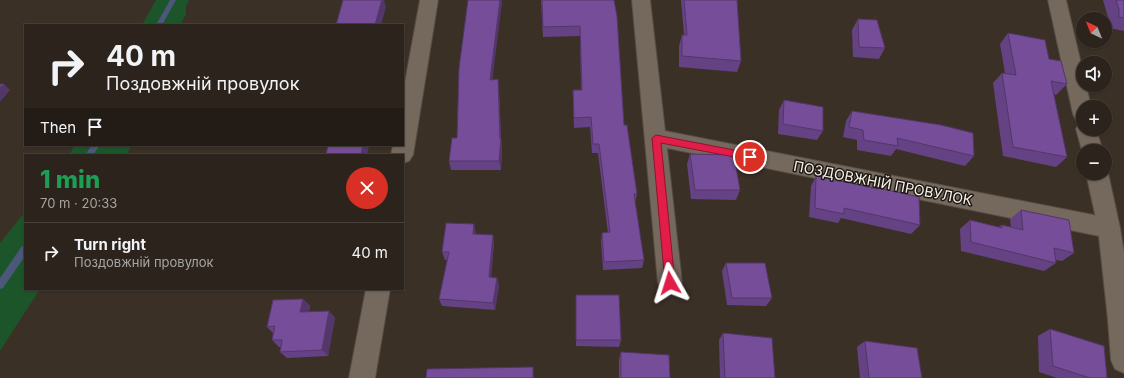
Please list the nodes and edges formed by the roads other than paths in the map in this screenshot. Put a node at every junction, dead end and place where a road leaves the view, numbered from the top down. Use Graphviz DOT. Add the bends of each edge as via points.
graph roads {
  1 [pos="429,0"];
  2 [pos="641,0"];
  3 [pos="1057,0"];
  4 [pos="1080,100"];
  5 [pos="656,138"];
  6 [pos="404,144"];
  7 [pos="1099,180"];
  8 [pos="1109,228"];
  9 [pos="670,283"];
  10 [pos="378,290"];
  11 [pos="1124,360"];
  12 [pos="362,378"];
  1 -- 6 [label="street"];
  2 -- 5 [label="street"];
  3 -- 4 [label="street"];
  5 -- 8 [label="street, ПОЗДОВЖНІЙ ПРОВУЛОК"];
  5 -- 9 [label="street"];
  7 -- 8 [label="street"];
  8 -- 11 [label="street"];
  10 -- 12 [label="street"];
}
